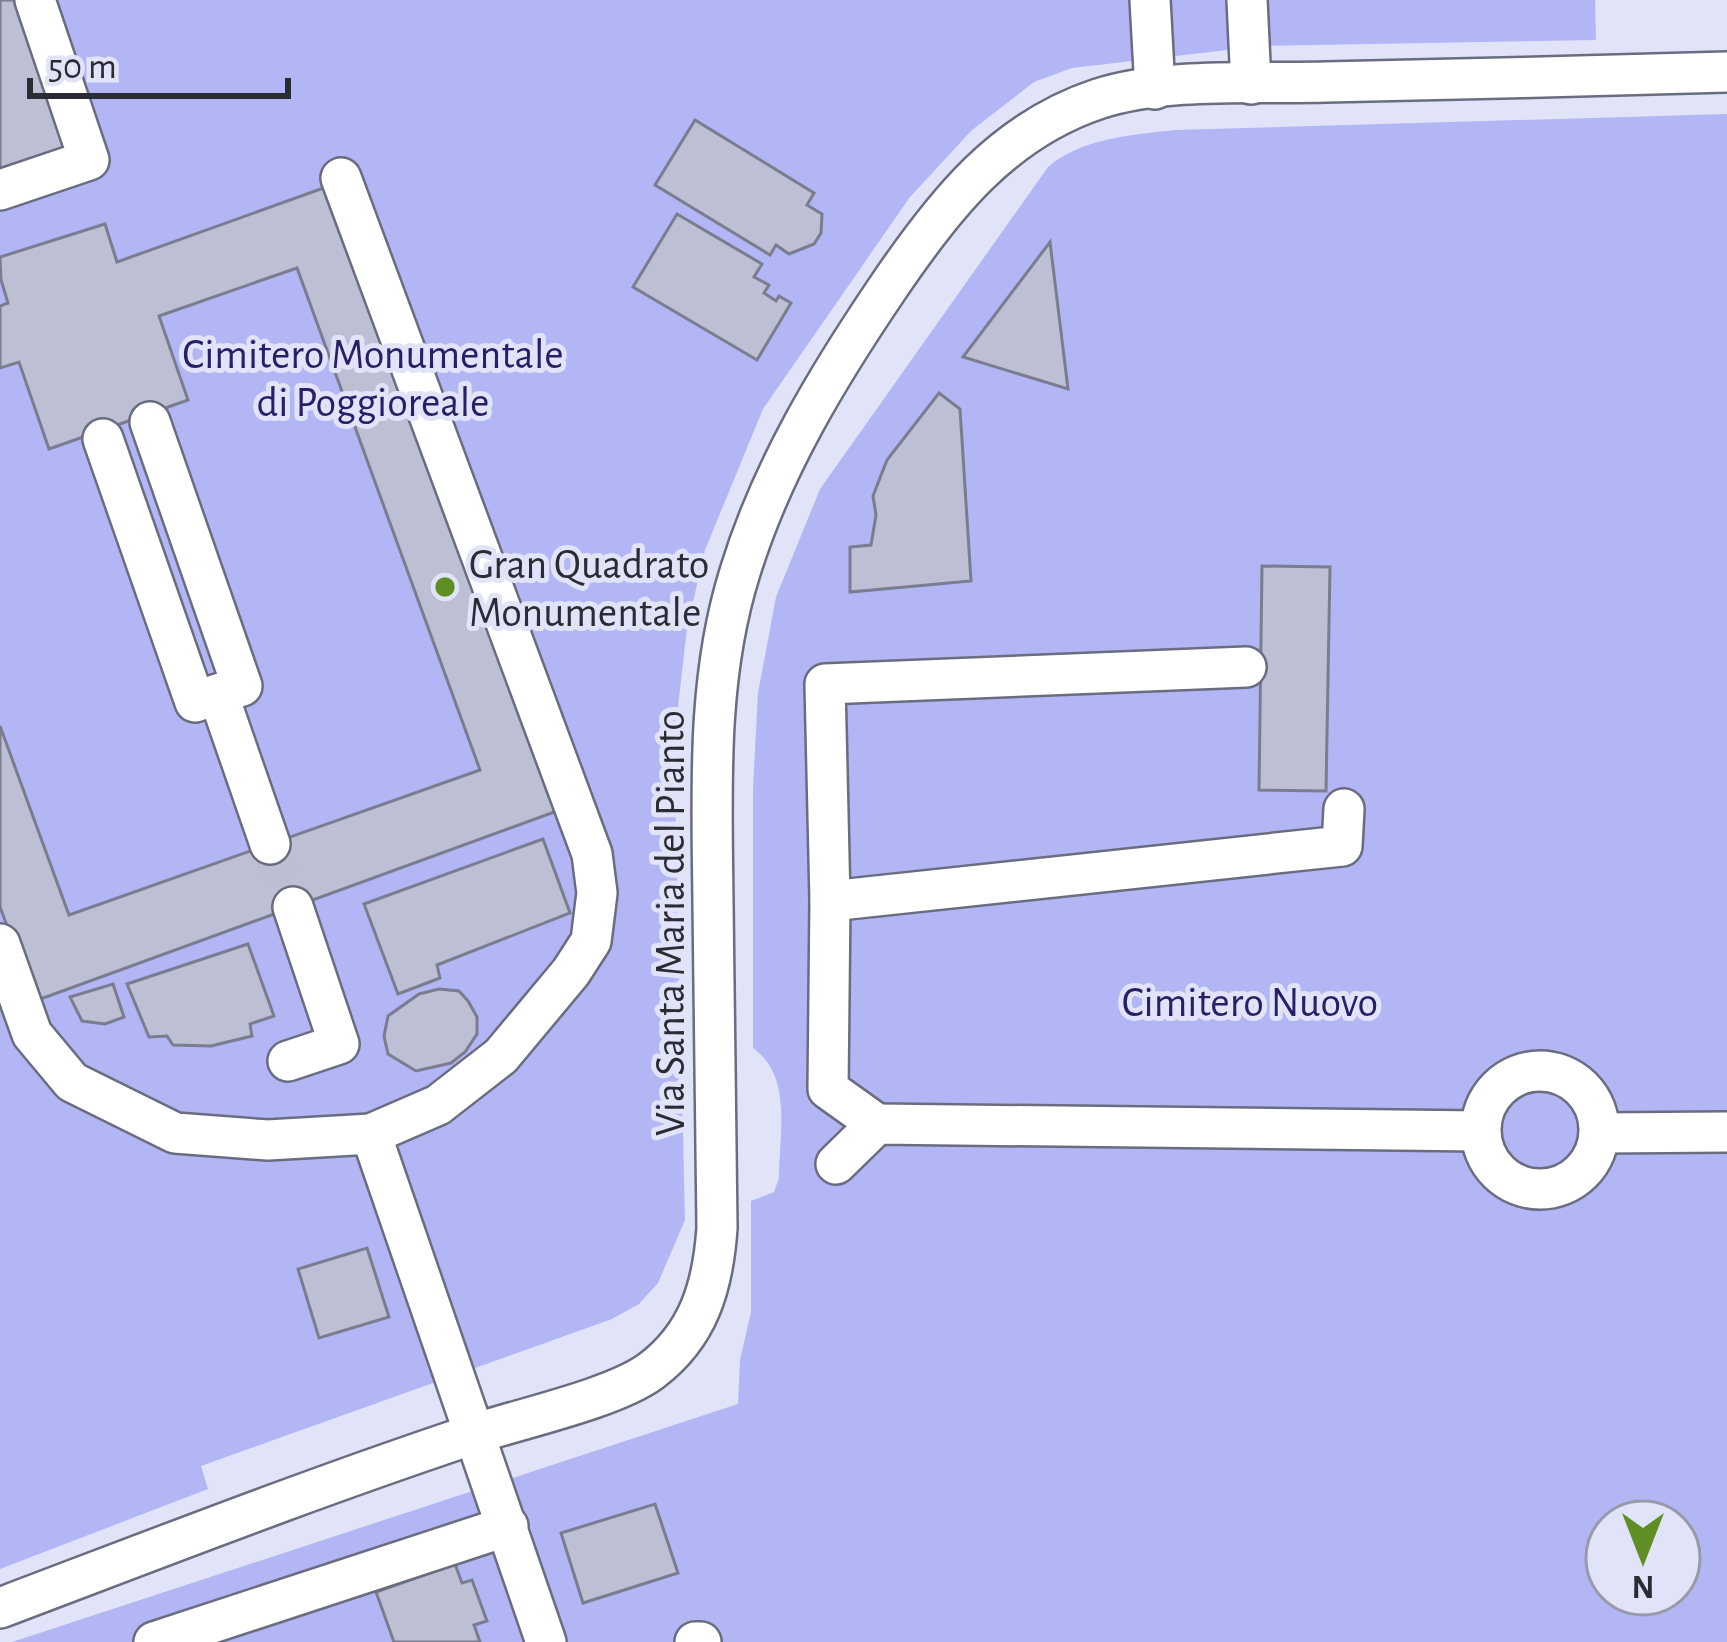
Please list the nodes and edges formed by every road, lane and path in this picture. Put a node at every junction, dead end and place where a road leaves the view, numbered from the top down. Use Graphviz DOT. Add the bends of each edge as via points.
graph roads {
  1 [pos="35,0"];
  2 [pos="1150,0"];
  3 [pos="1247,0"];
  4 [pos="1727,72"];
  5 [pos="1251,84"];
  6 [pos="1155,89"];
  7 [pos="341,178"];
  8 [pos="0,190"];
  9 [pos="150,422"];
  10 [pos="103,439"];
  11 [pos="1246,667"];
  12 [pos="218,694"];
  13 [pos="1344,809"];
  14 [pos="270,844"];
  15 [pos="830,901"];
  16 [pos="292,908"];
  17 [pos="0,944"];
  18 [pos="13,1023"];
  19 [pos="288,1061"];
  20 [pos="877,1124"];
  21 [pos="1480,1131"];
  22 [pos="1727,1132"];
  23 [pos="1601,1133"];
  24 [pos="371,1134"];
  25 [pos="836,1164"];
  26 [pos="475,1434"];
  27 [pos="508,1526"];
  28 [pos="0,1608"];
  29 [pos="154,1642"];
  30 [pos="546,1642"];
  1 -- 8 [label="street" via="89,160"];
  2 -- 6 [label="street"];
  3 -- 5 [label="street"];
  4 -- 5 [label="street, Via Santa Maria del Pianto"];
  5 -- 6 [label="street, Via Santa Maria del Pianto"];
  6 -- 26 [label="street, Via Santa Maria del Pianto" via="1057,115 981,171 889,286 790,448 739,575 716,699 717,1228 703,1306 680,1344 648,1373"];
  7 -- 24 [label="street" via="578,812 597,892 591,941 501,1057 438,1105"];
  9 -- 12 [label="street" via="242,686"];
  10 -- 12 [label="street" via="195,702"];
  11 -- 15 [label="street" via="825,684"];
  12 -- 14 [label="street"];
  13 -- 15 [label="street" via="1342,845"];
  15 -- 20 [label="street" via="828,1089"];
  16 -- 19 [label="street" via="339,1044"];
  17 -- 18 [label="street"];
  18 -- 24 [label="street" via="72,1082 175,1133 268,1140"];
  20 -- 21 [label="street"];
  20 -- 25 [label="street"];
  21 -- 23 [label="street" via="1488,1161 1510,1183 1540,1191 1570,1183 1592,1162"];
  21 -- 23 [label="street" via="1488,1100 1510,1078 1541,1070 1572,1079 1594,1102"];
  22 -- 23 [label="street"];
  24 -- 26 [label="street"];
  26 -- 27 [label="street"];
  26 -- 28 [label="street, Via Santa Maria del Pianto"];
  27 -- 29 [label="street"];
  27 -- 30 [label="street"];
}
